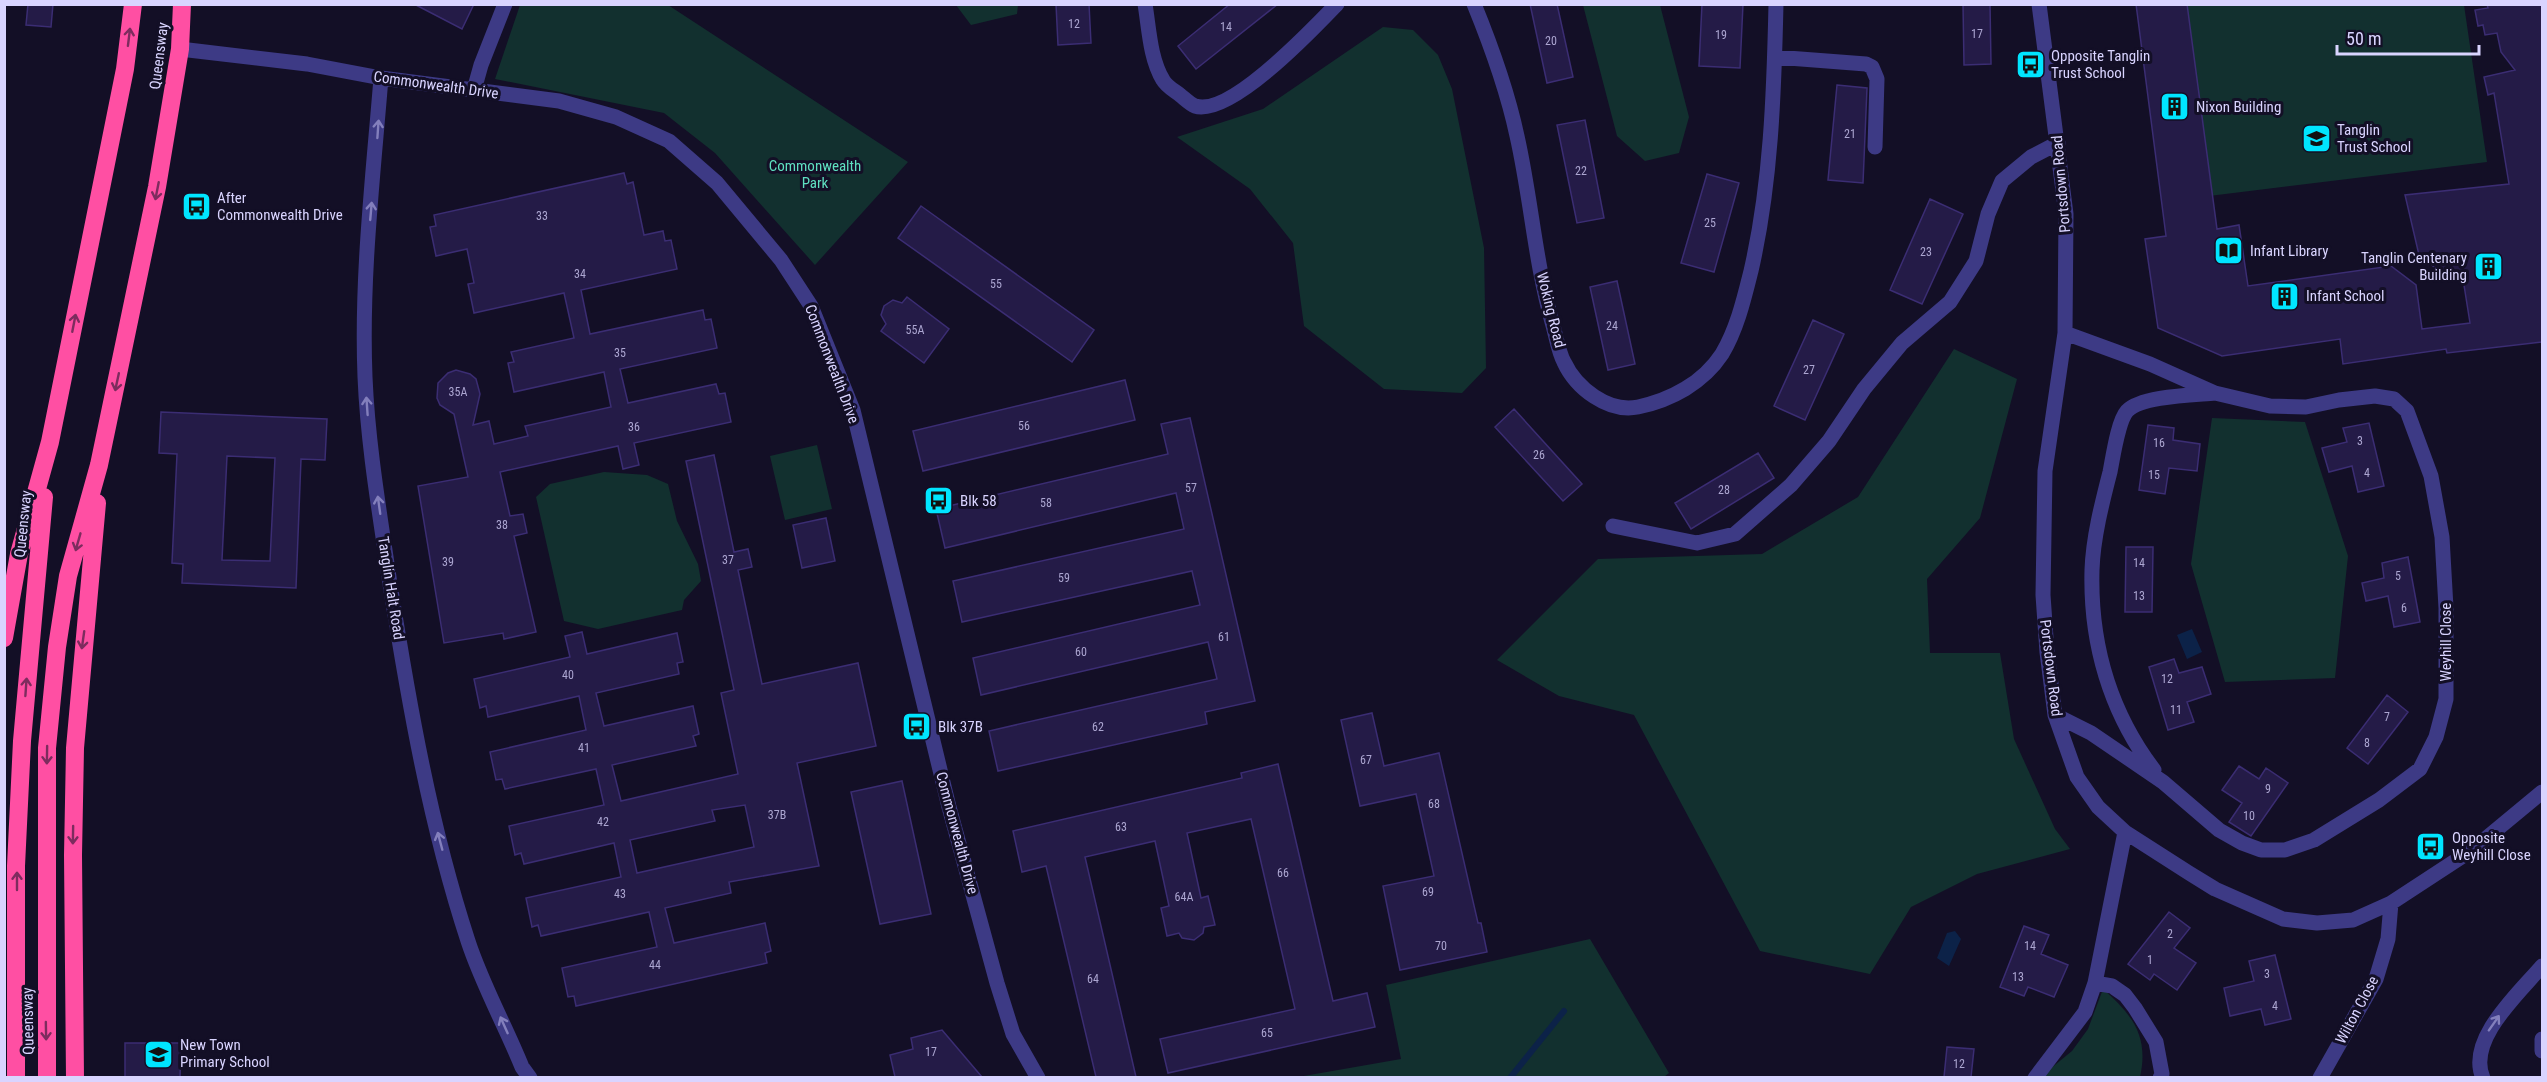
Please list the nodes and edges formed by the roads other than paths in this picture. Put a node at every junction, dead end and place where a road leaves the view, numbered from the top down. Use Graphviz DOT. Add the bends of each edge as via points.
graph roads {
  1 [pos="133,4"];
  2 [pos="182,4"];
  3 [pos="505,4"];
  4 [pos="1145,4"];
  5 [pos="1336,4"];
  6 [pos="1474,4"];
  7 [pos="1776,4"];
  8 [pos="2039,4"];
  9 [pos="180,50"];
  10 [pos="1774,57"];
  11 [pos="381,78"];
  12 [pos="474,90"];
  13 [pos="2058,143"];
  14 [pos="1875,147"];
  15 [pos="2065,333"];
  16 [pos="2215,393"];
  17 [pos="50,442"];
  18 [pos="99,465"];
  19 [pos="1613,526"];
  20 [pos="4,638"];
  21 [pos="2055,715"];
  22 [pos="2163,782"];
  23 [pos="2542,792"];
  24 [pos="2125,832"];
  25 [pos="2391,903"];
  26 [pos="2542,966"];
  27 [pos="2095,983"];
  28 [pos="2542,1039"];
  29 [pos="2542,1051"];
  30 [pos="16,1077"];
  31 [pos="47,1077"];
  32 [pos="75,1077"];
  33 [pos="530,1077"];
  34 [pos="1038,1077"];
  35 [pos="2035,1077"];
  36 [pos="2160,1077"];
  37 [pos="2320,1077"];
  38 [pos="2483,1077"];
  17 -- 1 [label="highway, Queensway, one-way" via="125,69"];
  2 -- 9 [label="highway, Queensway"];
  3 -- 12 [label="street"];
  4 -- 5 [label="street" via="1153,53 1163,81 1194,106 1227,101 1306,37"];
  6 -- 10 [label="street, Woking Road" via="1500,66 1518,137 1547,302 1564,363 1587,392 1607,404 1629,408 1665,400 1695,383 1722,354 1742,308 1759,238 1770,159"];
  7 -- 10 [label="street, Woking Road"];
  8 -- 13 [label="street, Portsdown Road"];
  9 -- 11 [label="street, Commonwealth Drive" via="307,64"];
  9 -- 18 [label="highway, Queensway, one-way" via="157,187"];
  10 -- 14 [label="street" via="1872,67 1877,79"];
  11 -- 12 [label="street, Commonwealth Drive"];
  33 -- 11 [label="street, Tanglin Halt Road, one-way" via="522,1067 468,943 439,841 413,727 369,441 364,298"];
  12 -- 34 [label="street, Commonwealth Drive" via="559,101 616,117 669,141 717,183 781,260 811,306 853,410 949,807 997,983 1013,1034"];
  13 -- 15 [label="street, Portsdown Road" via="2066,214"];
  13 -- 19 [label="street" via="2031,157 2002,181 1988,214 1976,261 1950,302 1902,343 1791,485 1735,534 1697,543"];
  15 -- 16 [label="street, Weyhill Close"];
  15 -- 21 [label="street, Portsdown Road" via="2045,471 2042,539 2047,652"];
  16 -- 22 [label="street, Weyhill Close" via="2134,405 2124,415 2092,569 2102,667 2117,711 2136,747"];
  16 -- 22 [label="street, Weyhill Close" via="2270,406 2306,407 2375,396 2394,399 2407,411 2431,476 2442,537 2446,699 2436,737 2421,769 2314,840 2285,850 2261,850 2242,843 2219,830"];
  17 -- 20 [label="highway, Queensway" via="19,554"];
  30 -- 17 [label="highway, Queensway, one-way" via="16,866 22,741"];
  18 -- 31 [label="highway, Queensway, one-way" via="69,576 47,748"];
  18 -- 32 [label="highway, Queensway, one-way" via="75,748"];
  21 -- 22 [label="street, Weyhill Close" via="2091,733"];
  21 -- 24 [label="street, Portsdown Road" via="2078,777 2098,807"];
  23 -- 25 [label="street, Portsdown Road" via="2472,850"];
  24 -- 25 [label="street, Portsdown Road" via="2215,889 2283,919 2317,923 2353,920"];
  24 -- 27 [label="street"];
  25 -- 37 [label="street, Wilton Close" via="2388,939 2376,979"];
  38 -- 26 [label="street, one-way" via="2480,1057 2484,1038"];
  27 -- 35 [label="street" via="2085,1012"];
  27 -- 36 [label="street" via="2112,986 2125,995 2144,1022 2157,1042"];
  28 -- 29 [label="street"];
}
